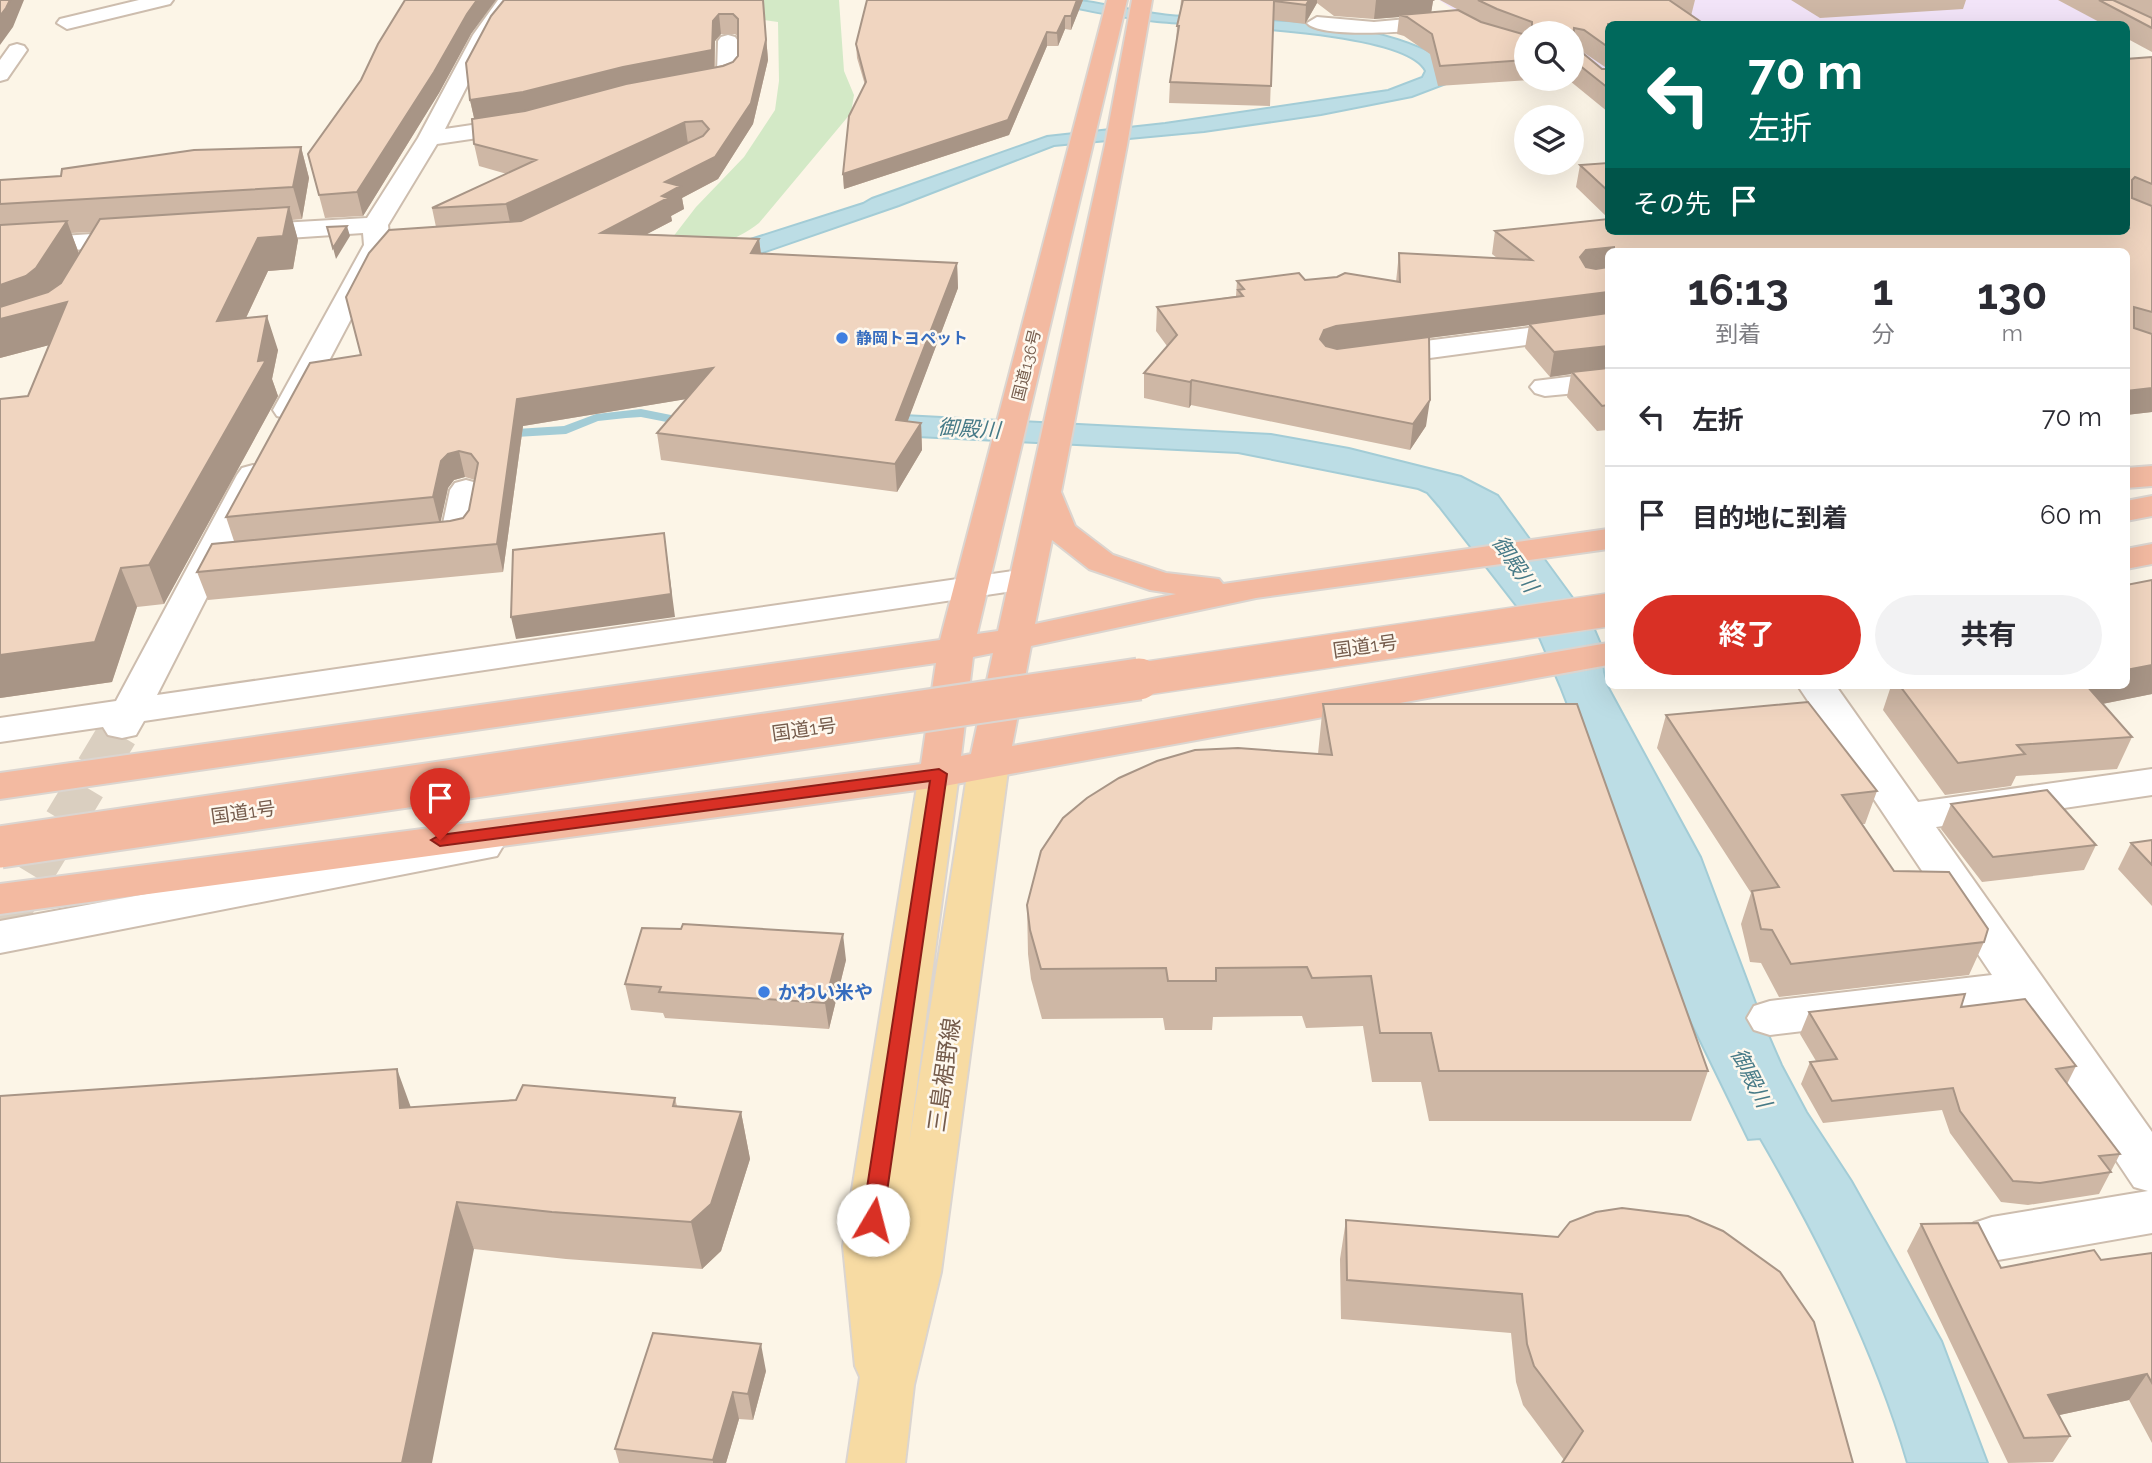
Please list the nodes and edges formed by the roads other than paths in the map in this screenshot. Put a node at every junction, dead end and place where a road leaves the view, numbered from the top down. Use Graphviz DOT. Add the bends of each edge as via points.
graph roads {
  1 [pos="163,0"];
  2 [pos="509,0"];
  3 [pos="1427,0"];
  4 [pos="1116,7"];
  5 [pos="1140,10"];
  6 [pos="67,23"];
  7 [pos="1317,23"];
  8 [pos="728,41"];
  9 [pos="17,50"];
  10 [pos="0,75"];
  11 [pos="664,89"];
  12 [pos="541,120"];
  13 [pos="429,138"];
  14 [pos="225,234"];
  15 [pos="157,238"];
  16 [pos="386,238"];
  17 [pos="0,248"];
  18 [pos="1605,326"];
  19 [pos="1347,360"];
  20 [pos="1605,382"];
  21 [pos="1545,387"];
  22 [pos="2152,476"];
  23 [pos="2130,478"];
  24 [pos="466,490"];
  25 [pos="1045,494"];
  26 [pos="1605,539"];
  27 [pos="388,543"];
  28 [pos="2152,554"];
  29 [pos="2130,558"];
  30 [pos="1026,579"];
  31 [pos="969,587"];
  32 [pos="1256,588"];
  33 [pos="1605,610"];
  34 [pos="1013,639"];
  35 [pos="956,649"];
  36 [pos="1605,655"];
  37 [pos="1819,689"];
  38 [pos="125,721"];
  39 [pos="0,730"];
  40 [pos="989,763"];
  41 [pos="939,774"];
  42 [pos="2152,782"];
  43 [pos="0,786"];
  44 [pos="687,807"];
  45 [pos="1909,817"];
  46 [pos="0,847"];
  47 [pos="0,899"];
  48 [pos="0,937"];
  49 [pos="2026,988"];
  50 [pos="1770,1018"];
  51 [pos="2152,1172"];
  52 [pos="2152,1212"];
  53 [pos="1992,1239"];
  54 [pos="886,1385"];
  55 [pos="876,1463"];
  1 -- 6 [label="street"];
  2 -- 13 [label="street" via="468,61"];
  3 -- 7 [label="street" via="1463,24 1374,28"];
  4 -- 31 [label="highway, 国道136号"];
  5 -- 25 [label="highway"];
  8 -- 11 [label="street" via="727,77"];
  9 -- 10 [label="street"];
  12 -- 13 [label="street"];
  13 -- 16 [label="street"];
  14 -- 16 [label="street"];
  15 -- 17 [label="street" via="96,253"];
  16 -- 38 [label="street" via="268,446 223,558"];
  18 -- 19 [label="street"];
  20 -- 21 [label="street"];
  22 -- 23 [label="highway"];
  24 -- 27 [label="street" via="457,537"];
  25 -- 30 [label="highway"];
  25 -- 32 [label="highway" via="1061,530 1101,562 1162,583"];
  26 -- 32 [label="highway"];
  28 -- 29 [label="highway"];
  30 -- 31 [label="street"];
  30 -- 34 [label="highway"];
  31 -- 35 [label="highway, 国道136号"];
  31 -- 38 [label="street"];
  32 -- 34 [label="highway"];
  33 -- 46 [label="highway, 国道1号, bridge"];
  34 -- 35 [label="highway"];
  34 -- 40 [label="highway"];
  35 -- 41 [label="highway, 国道136号"];
  35 -- 43 [label="highway"];
  36 -- 40 [label="highway"];
  37 -- 45 [label="street"];
  38 -- 39 [label="street"];
  40 -- 41 [label="highway"];
  40 -- 54 [label="main road, 三島裾野線" via="915,1272"];
  41 -- 44 [label="highway"];
  41 -- 54 [label="main road, 三島裾野線" via="869,1246"];
  42 -- 45 [label="street"];
  44 -- 47 [label="highway"];
  44 -- 48 [label="street"];
  45 -- 49 [label="street"];
  49 -- 50 [label="street"];
  49 -- 51 [label="street"];
  52 -- 53 [label="street"];
  54 -- 55 [label="main road, 三島裾野線"];
}
